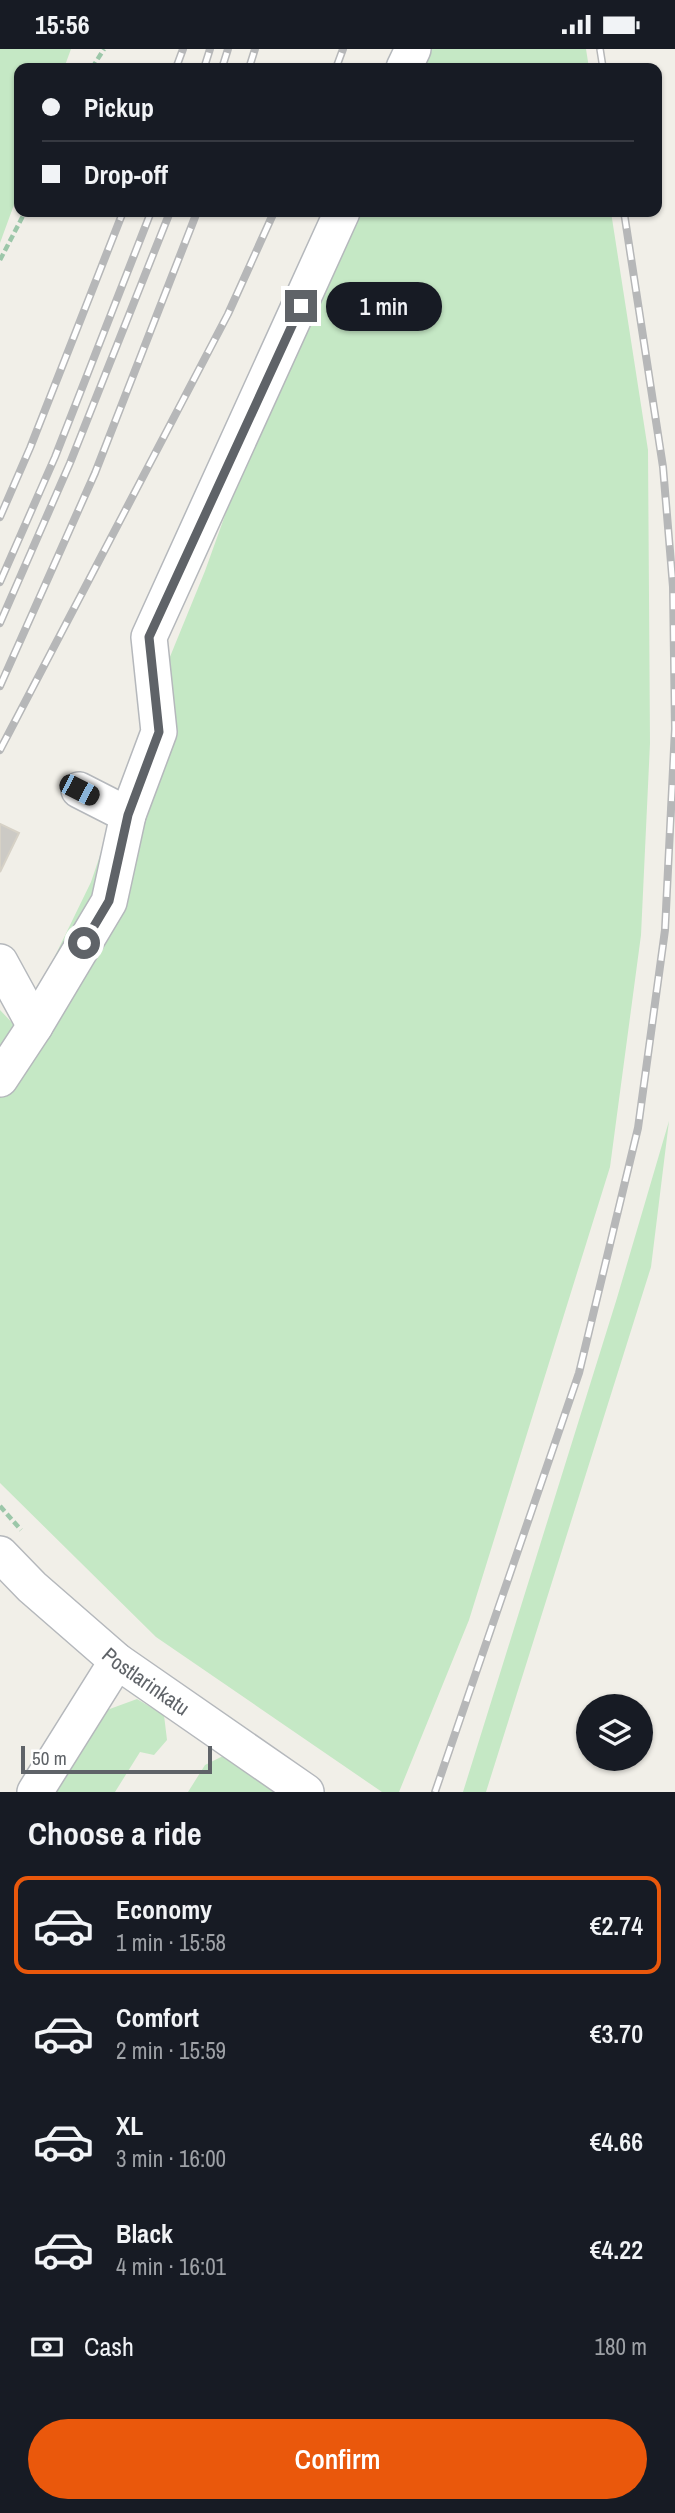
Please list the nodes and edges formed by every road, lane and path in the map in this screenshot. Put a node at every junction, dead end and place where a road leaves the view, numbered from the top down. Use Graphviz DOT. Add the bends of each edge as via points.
graph roads {
  1 [pos="22,217"];
  2 [pos="340,217"];
  3 [pos="0,260"];
  4 [pos="79,790"];
  5 [pos="128,815"];
  6 [pos="0,962"];
  7 [pos="35,1026"];
  8 [pos="0,1079"];
  9 [pos="0,1553"];
  10 [pos="117,1661"];
  11 [pos="35,1792"];
  12 [pos="306,1792"];
  1 -- 3 [label="path"];
  2 -- 5 [label="street" via="149,637 159,732"];
  4 -- 5 [label="street"];
  5 -- 7 [label="street" via="109,901"];
  6 -- 7 [label="street"];
  7 -- 8 [label="street"];
  9 -- 10 [label="street, Postlarinkatu"];
  10 -- 11 [label="street"];
  10 -- 12 [label="street, Postlarinkatu"];
}
